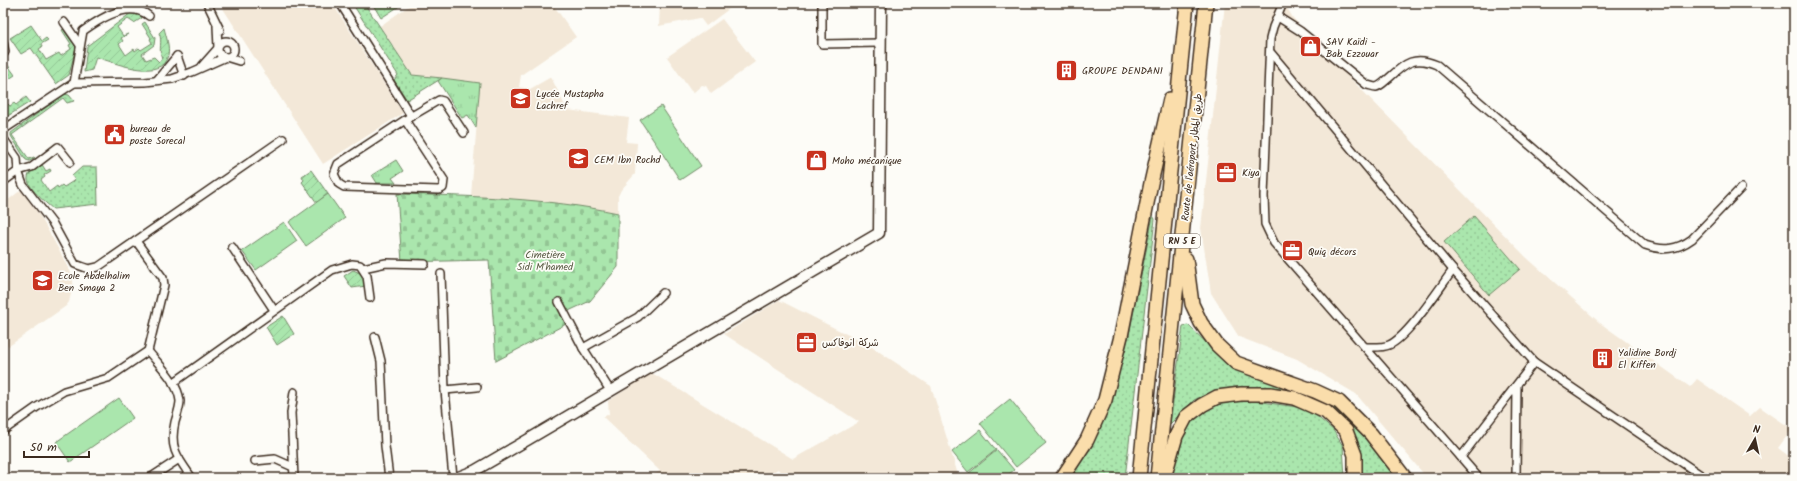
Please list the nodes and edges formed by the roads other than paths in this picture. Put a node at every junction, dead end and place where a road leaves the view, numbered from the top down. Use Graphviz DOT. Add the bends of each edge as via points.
graph roads {
  1 [pos="207,3"];
  2 [pos="340,3"];
  3 [pos="822,3"];
  4 [pos="881,3"];
  5 [pos="1187,3"];
  6 [pos="1206,3"];
  7 [pos="1283,3"];
  8 [pos="149,16"];
  9 [pos="1278,17"];
  10 [pos="64,22"];
  11 [pos="217,26"];
  12 [pos="3,42"];
  13 [pos="880,43"];
  14 [pos="80,45"];
  15 [pos="232,45"];
  16 [pos="1182,46"];
  17 [pos="218,48"];
  18 [pos="1271,52"];
  19 [pos="3,54"];
  20 [pos="226,57"];
  21 [pos="197,70"];
  22 [pos="184,76"];
  23 [pos="156,81"];
  24 [pos="74,83"];
  25 [pos="408,118"];
  26 [pos="3,130"];
  27 [pos="464,133"];
  28 [pos="3,138"];
  29 [pos="283,139"];
  30 [pos="70,162"];
  31 [pos="18,171"];
  32 [pos="3,182"];
  33 [pos="1741,188"];
  34 [pos="1183,231"];
  35 [pos="136,241"];
  36 [pos="232,247"];
  37 [pos="425,264"];
  38 [pos="363,268"];
  39 [pos="1453,270"];
  40 [pos="441,274"];
  41 [pos="663,292"];
  42 [pos="370,298"];
  43 [pos="559,302"];
  44 [pos="274,310"];
  45 [pos="375,337"];
  46 [pos="1365,347"];
  47 [pos="583,348"];
  48 [pos="148,351"];
  49 [pos="1534,362"];
  50 [pos="173,383"];
  51 [pos="1518,385"];
  52 [pos="477,387"];
  53 [pos="445,390"];
  54 [pos="294,392"];
  55 [pos="611,392"];
  56 [pos="3,431"];
  57 [pos="1461,457"];
  58 [pos="178,459"];
  59 [pos="255,461"];
  60 [pos="294,467"];
  61 [pos="150,478"];
  62 [pos="192,478"];
  63 [pos="294,478"];
  64 [pos="389,478"];
  65 [pos="452,478"];
  66 [pos="456,478"];
  67 [pos="1062,478"];
  68 [pos="1139,478"];
  69 [pos="1157,478"];
  70 [pos="1164,478"];
  71 [pos="1355,478"];
  72 [pos="1404,478"];
  73 [pos="1479,478"];
  74 [pos="1516,478"];
  75 [pos="1705,478"];
  1 -- 11 [label="street"];
  2 -- 25 [label="street"];
  3 -- 13 [label="street" via="822,44"];
  4 -- 13 [label="street"];
  5 -- 16 [label="highway, Route de l'aéroport طريق المطار / RN 5 E"];
  6 -- 34 [label="highway, Route de l'aéroport طريق المطار / RN 5 E"];
  7 -- 9 [label="street"];
  8 -- 14 [label="street" via="145,9 136,4 119,7 83,31"];
  9 -- 18 [label="street" via="1270,39"];
  9 -- 33 [label="street" via="1300,31 1367,85 1376,87 1383,84 1404,65 1413,62 1425,60 1437,65 1645,245 1658,249 1673,249 1684,245"];
  10 -- 14 [label="street"];
  11 -- 15 [label="street"];
  11 -- 17 [label="street"];
  12 -- 19 [label="street"];
  13 -- 55 [label="street" via="879,233"];
  14 -- 24 [label="street"];
  15 -- 17 [label="street" via="223,42"];
  15 -- 20 [label="street" via="231,55"];
  16 -- 67 [label="highway" via="1151,183 1121,336 1105,400 1087,440"];
  16 -- 68 [label="highway, Route de l'aéroport طريق المطار / RN 5 E"];
  17 -- 20 [label="street" via="219,53"];
  17 -- 21 [label="street"];
  18 -- 39 [label="street"];
  18 -- 46 [label="street" via="1265,224 1268,233 1294,267"];
  20 -- 21 [label="street"];
  21 -- 22 [label="street"];
  22 -- 23 [label="street"];
  22 -- 23 [label="street" via="177,56"];
  23 -- 24 [label="street"];
  24 -- 26 [label="street"];
  25 -- 25 [label="street" via="444,180 443,188 439,190 344,187 339,184 334,174 338,164"];
  25 -- 27 [label="street" via="440,100"];
  28 -- 31 [label="street" via="17,158"];
  29 -- 35 [label="street"];
  30 -- 31 [label="street" via="58,147 32,167"];
  31 -- 32 [label="street"];
  31 -- 35 [label="street" via="22,185 53,224 75,264 89,269 98,267"];
  34 -- 69 [label="highway, Route de l'aéroport طريق المطار / RN 5 E"];
  34 -- 72 [label="highway" via="1192,304 1201,323 1217,345 1236,363 1339,402 1370,434"];
  35 -- 48 [label="street" via="163,278 164,285"];
  36 -- 44 [label="street"];
  37 -- 38 [label="street" via="386,262"];
  38 -- 42 [label="street" via="367,276"];
  38 -- 44 [label="street" via="352,264 332,270"];
  39 -- 46 [label="street" via="1402,336 1390,345"];
  39 -- 49 [label="street"];
  40 -- 53 [label="street"];
  41 -- 47 [label="street" via="638,317"];
  43 -- 47 [label="street"];
  44 -- 50 [label="street"];
  45 -- 64 [label="street" via="382,361 385,446"];
  46 -- 57 [label="street"];
  47 -- 55 [label="street"];
  48 -- 50 [label="street"];
  48 -- 56 [label="street" via="108,378 64,391"];
  49 -- 51 [label="street"];
  49 -- 75 [label="street"];
  50 -- 58 [label="street" via="180,401 172,434 173,447"];
  51 -- 57 [label="street"];
  51 -- 74 [label="street"];
  52 -- 53 [label="street"];
  53 -- 65 [label="street"];
  54 -- 60 [label="street" via="291,413"];
  55 -- 66 [label="street" via="474,471"];
  57 -- 73 [label="street"];
  58 -- 61 [label="street"];
  58 -- 62 [label="street"];
  59 -- 60 [label="street" via="275,458"];
  60 -- 63 [label="street"];
  70 -- 71 [label="highway" via="1176,436 1186,417 1202,404 1217,397 1240,394 1270,394 1294,398 1326,412 1346,431 1355,454"];
}
